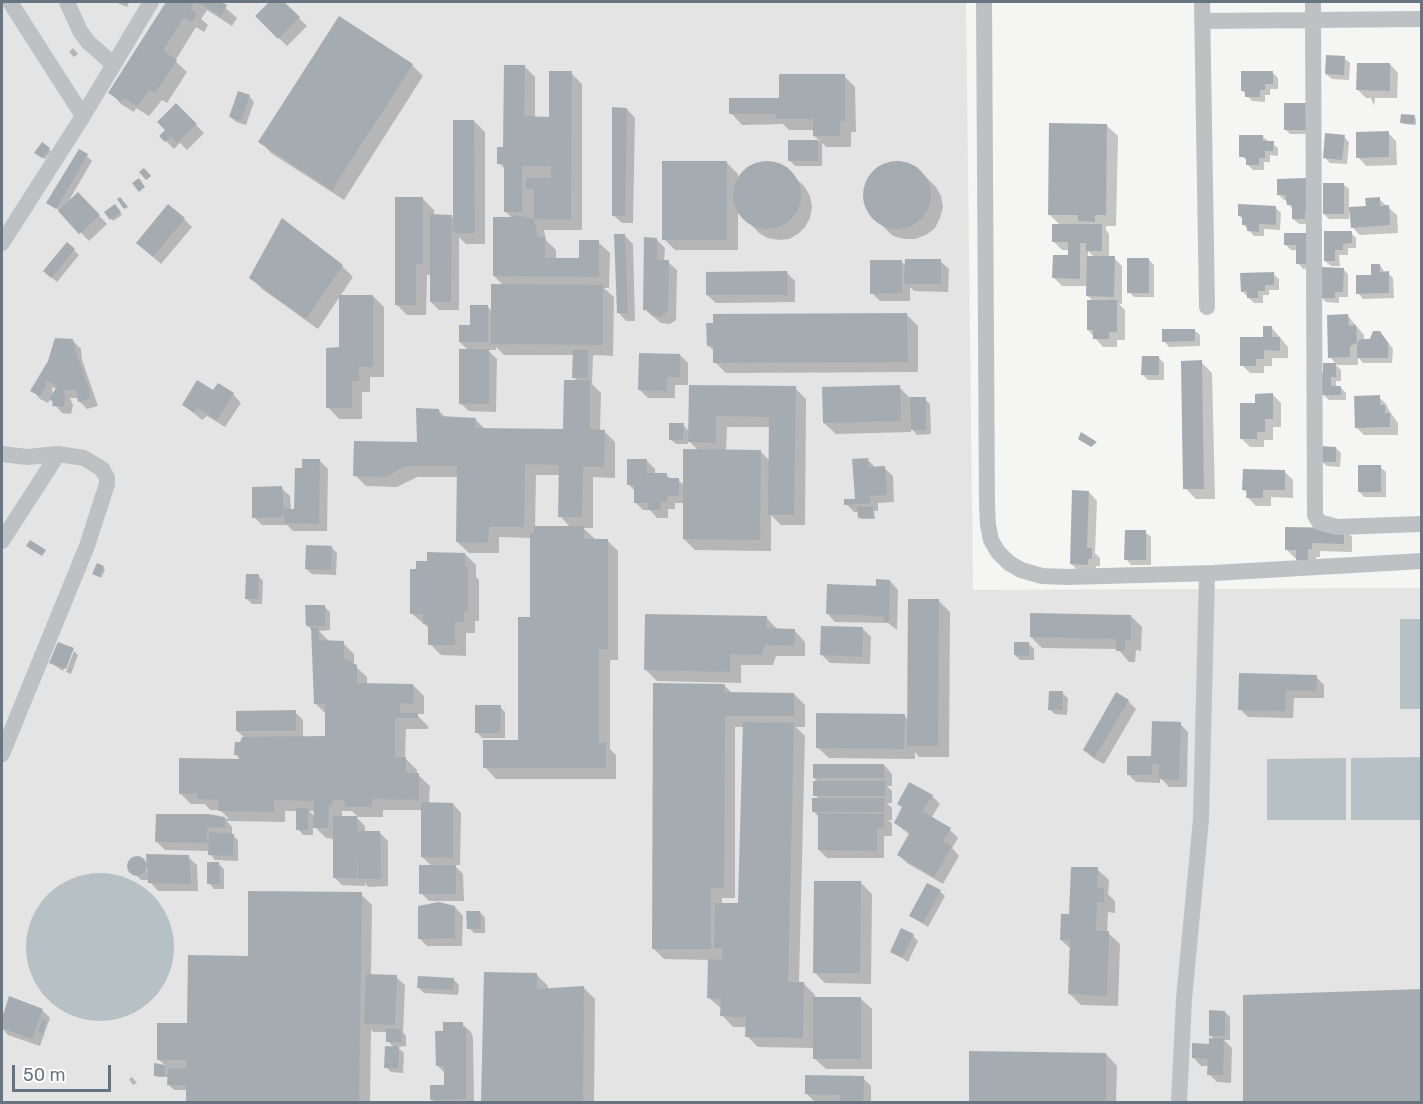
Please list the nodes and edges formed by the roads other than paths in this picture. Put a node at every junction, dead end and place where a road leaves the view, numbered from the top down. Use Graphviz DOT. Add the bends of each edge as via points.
graph roads {
  1 [pos="10,2"];
  2 [pos="67,2"];
  3 [pos="151,2"];
  4 [pos="984,2"];
  5 [pos="1202,2"];
  6 [pos="1313,2"];
  7 [pos="1313,19"];
  8 [pos="1422,19"];
  9 [pos="1202,21"];
  10 [pos="113,64"];
  11 [pos="83,116"];
  12 [pos="2,243"];
  13 [pos="1208,307"];
  14 [pos="2,454"];
  15 [pos="58,454"];
  16 [pos="1422,524"];
  17 [pos="2,542"];
  18 [pos="1422,561"];
  19 [pos="1207,573"];
  20 [pos="2,754"];
  21 [pos="1179,1102"];
  1 -- 11 [label="street"];
  2 -- 10 [label="street" via="88,42"];
  3 -- 10 [label="street"];
  4 -- 19 [label="street" via="987,505 991,540 1009,563 1042,576"];
  5 -- 9 [label="street"];
  6 -- 7 [label="street"];
  7 -- 8 [label="street"];
  7 -- 9 [label="street"];
  7 -- 16 [label="street" via="1315,515 1319,522 1337,527"];
  9 -- 13 [label="street"];
  10 -- 11 [label="street"];
  11 -- 12 [label="street"];
  14 -- 15 [label="street"];
  15 -- 17 [label="street"];
  15 -- 20 [label="street" via="96,464 106,474 106,490"];
  18 -- 19 [label="street"];
  19 -- 21 [label="street" via="1202,802"];
}
